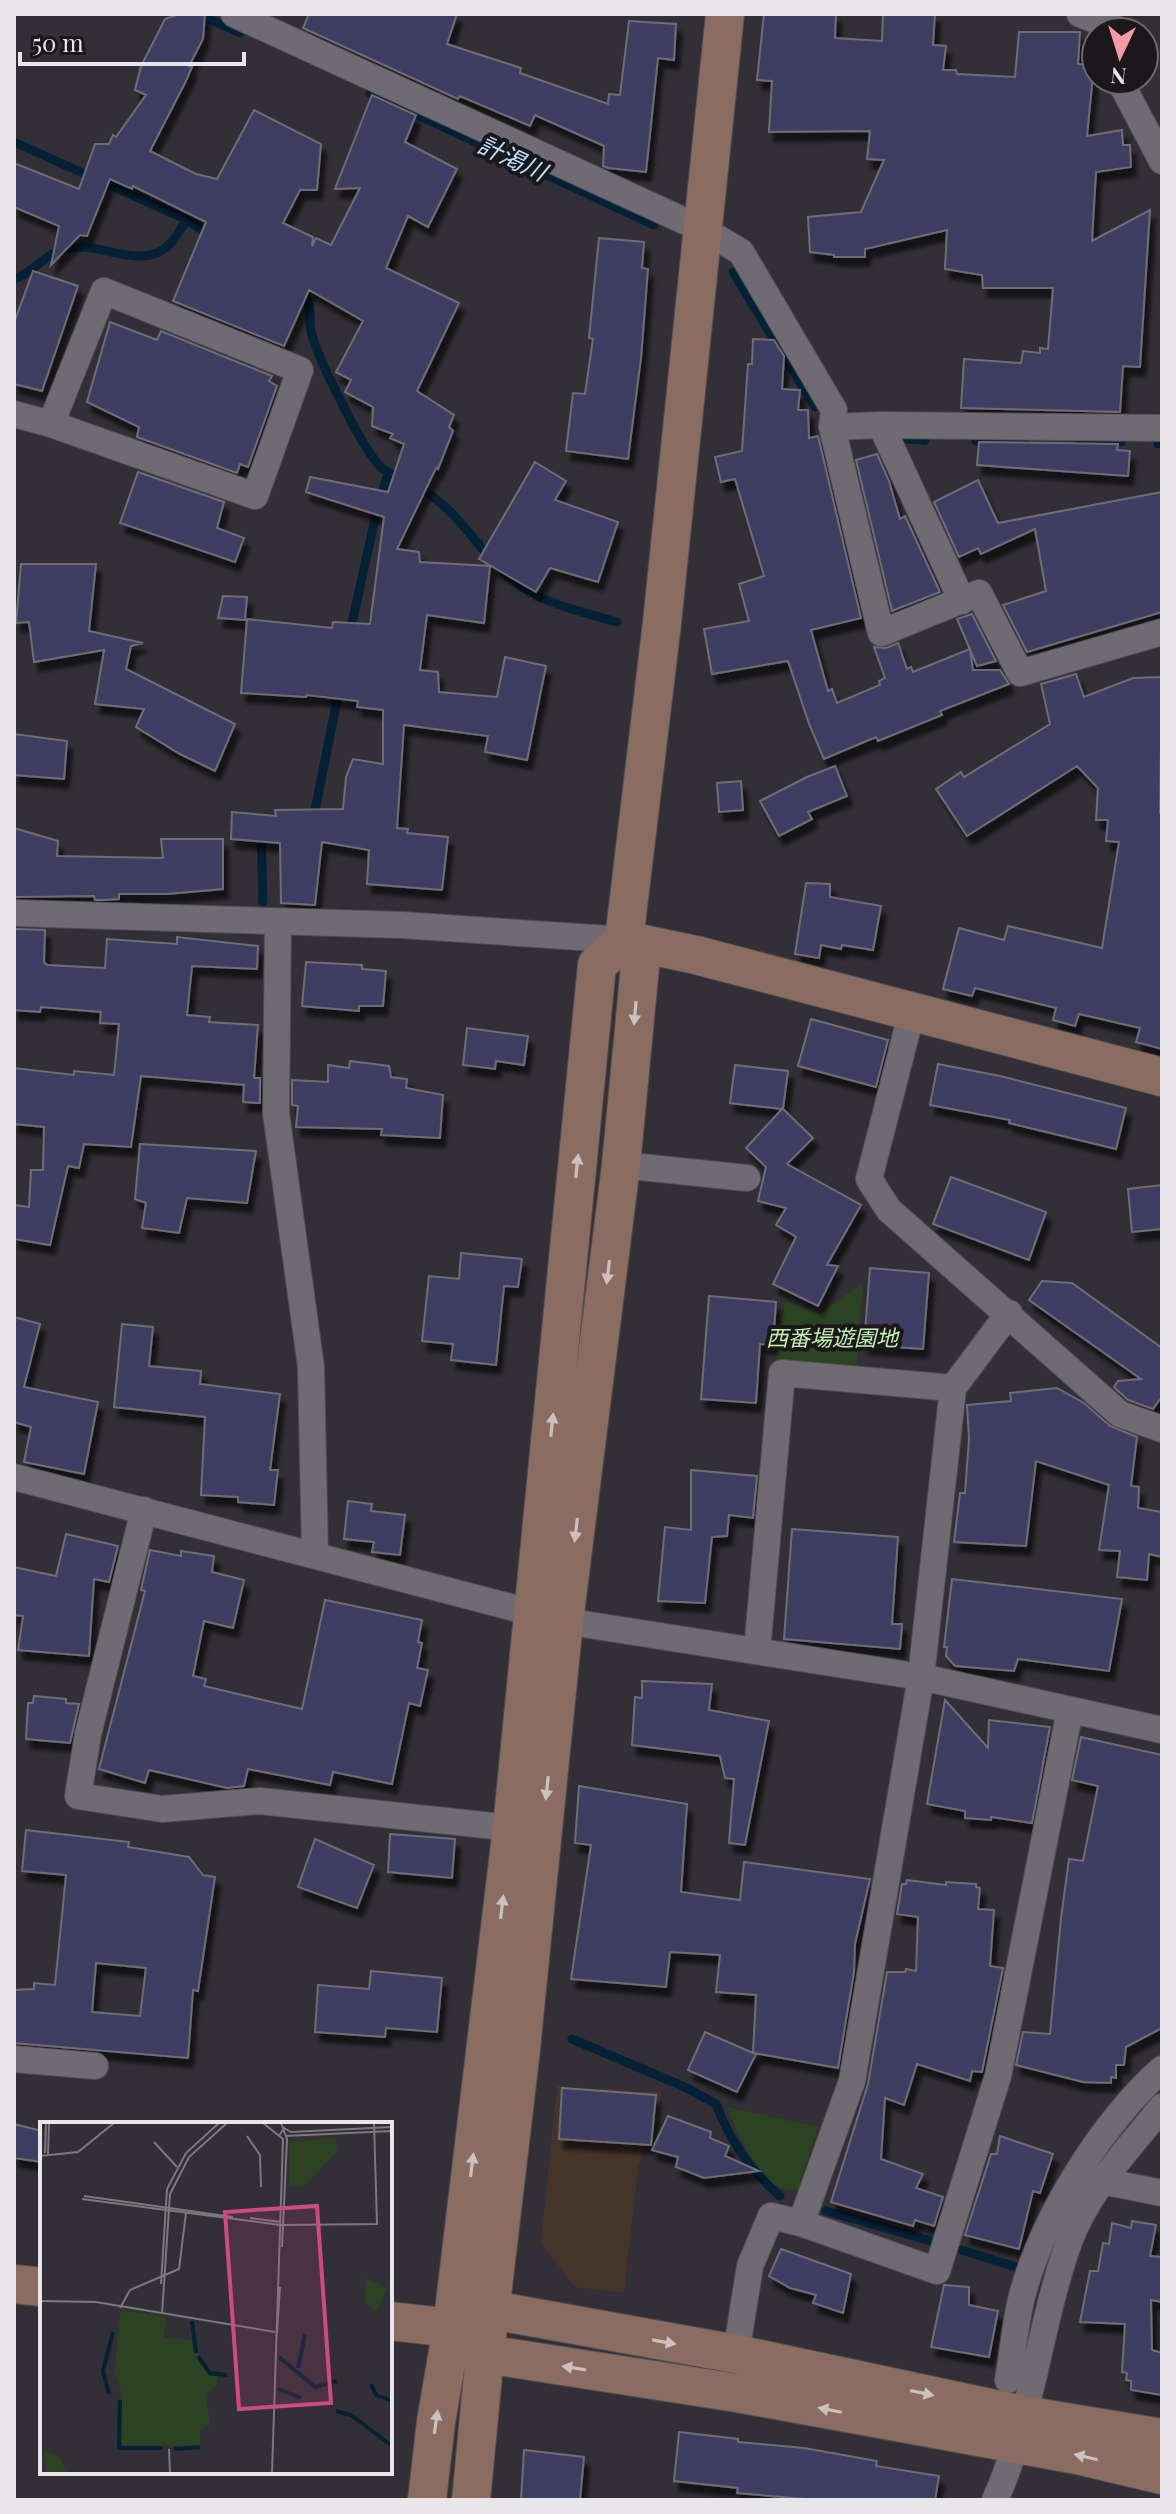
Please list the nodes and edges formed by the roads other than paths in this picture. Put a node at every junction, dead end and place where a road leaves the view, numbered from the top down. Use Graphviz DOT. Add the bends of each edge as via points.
graph roads {
  1 [pos="234,14"];
  2 [pos="725,14"];
  3 [pos="1128,96"];
  4 [pos="1162,161"];
  5 [pos="704,230"];
  6 [pos="14,414"];
  7 [pos="51,424"];
  8 [pos="881,425"];
  9 [pos="832,427"];
  10 [pos="1162,428"];
  11 [pos="962,601"];
  12 [pos="1162,632"];
  13 [pos="14,913"];
  14 [pos="278,923"];
  15 [pos="624,940"];
  16 [pos="912,1011"];
  17 [pos="1162,1077"];
  18 [pos="621,1165"];
  19 [pos="747,1178"];
  20 [pos="1009,1313"];
  21 [pos="953,1388"];
  22 [pos="1162,1429"];
  23 [pos="14,1477"];
  24 [pos="144,1510"];
  25 [pos="315,1554"];
  26 [pos="549,1617"];
  27 [pos="757,1651"];
  28 [pos="921,1677"];
  29 [pos="1070,1710"];
  30 [pos="1162,1730"];
  31 [pos="512,1828"];
  32 [pos="14,2059"];
  33 [pos="95,2066"];
  34 [pos="1162,2069"];
  35 [pos="1162,2107"];
  36 [pos="1102,2181"];
  37 [pos="1162,2193"];
  38 [pos="801,2223"];
  39 [pos="14,2284"];
  40 [pos="40,2287"];
  41 [pos="492,2310"];
  42 [pos="392,2321"];
  43 [pos="452,2328"];
  44 [pos="485,2354"];
  45 [pos="736,2354"];
  46 [pos="1008,2380"];
  47 [pos="1019,2430"];
  48 [pos="1162,2438"];
  49 [pos="1162,2475"];
  50 [pos="427,2500"];
  51 [pos="471,2500"];
  52 [pos="995,2500"];
  1 -- 5 [label="street"];
  2 -- 5 [label="street"];
  3 -- 4 [label="street"];
  5 -- 9 [label="street" via="741,252 834,410"];
  5 -- 15 [label="street"];
  6 -- 7 [label="street"];
  7 -- 7 [label="street" via="255,496 300,370 104,291"];
  8 -- 9 [label="street"];
  8 -- 10 [label="street"];
  8 -- 11 [label="street"];
  9 -- 11 [label="street" via="881,633"];
  11 -- 12 [label="street" via="979,593 1020,673"];
  13 -- 14 [label="street"];
  14 -- 15 [label="street" via="402,925"];
  14 -- 25 [label="street" via="276,1113 311,1367"];
  15 -- 16 [label="street"];
  15 -- 18 [label="street, one-way" via="640,966"];
  26 -- 15 [label="street, one-way" via="597,965"];
  16 -- 17 [label="street"];
  16 -- 20 [label="street" via="869,1179 889,1210"];
  18 -- 19 [label="street"];
  18 -- 26 [label="street, one-way"];
  20 -- 21 [label="street"];
  20 -- 22 [label="street" via="1120,1414"];
  21 -- 27 [label="street" via="782,1373"];
  21 -- 28 [label="street"];
  23 -- 24 [label="street"];
  24 -- 25 [label="street"];
  24 -- 31 [label="street" via="88,1734 78,1796 162,1809 260,1801"];
  25 -- 26 [label="street"];
  26 -- 27 [label="street"];
  26 -- 31 [label="street"];
  26 -- 41 [label="street, one-way"];
  27 -- 28 [label="street"];
  28 -- 29 [label="street"];
  28 -- 38 [label="street" via="852,2081"];
  29 -- 30 [label="street"];
  29 -- 38 [label="street" via="998,2076 937,2271"];
  43 -- 31 [label="street, one-way"];
  32 -- 33 [label="street"];
  34 -- 46 [label="street" via="1068,2185 1022,2296"];
  35 -- 36 [label="street"];
  36 -- 37 [label="street"];
  36 -- 47 [label="street" via="1069,2240"];
  38 -- 45 [label="street" via="771,2216 750,2266"];
  39 -- 40 [label="street"];
  41 -- 43 [label="street"];
  41 -- 44 [label="street"];
  41 -- 45 [label="street, one-way"];
  42 -- 43 [label="street"];
  43 -- 44 [label="street"];
  50 -- 43 [label="street, one-way"];
  47 -- 44 [label="street, one-way"];
  44 -- 51 [label="street"];
  45 -- 47 [label="street, one-way"];
  47 -- 48 [label="street"];
  49 -- 47 [label="street, one-way" via="1077,2455"];
  47 -- 52 [label="street"];
}
